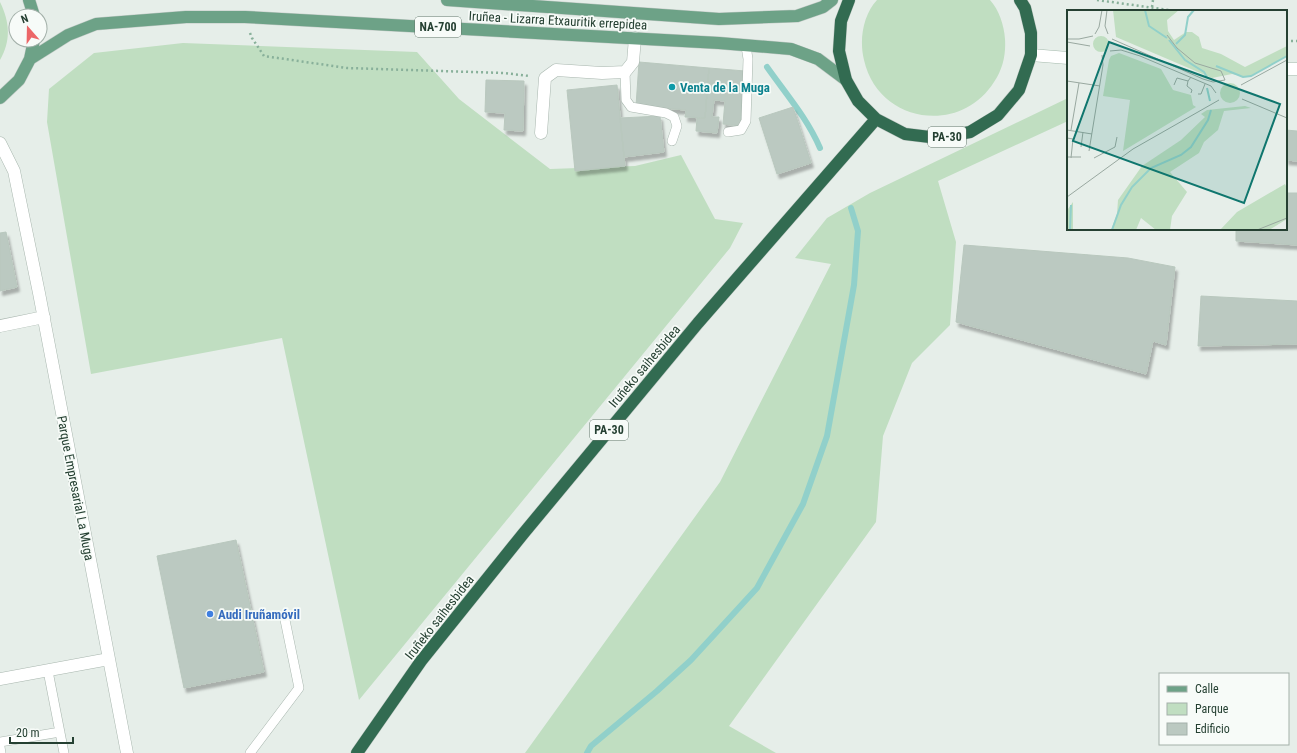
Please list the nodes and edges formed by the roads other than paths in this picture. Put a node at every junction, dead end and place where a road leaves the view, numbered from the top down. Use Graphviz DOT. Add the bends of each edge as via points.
graph roads {
  1 [pos="447,0"];
  2 [pos="832,0"];
  3 [pos="849,0"];
  4 [pos="1020,0"];
  5 [pos="635,38"];
  6 [pos="746,46"];
  7 [pos="32,48"];
  8 [pos="1031,56"];
  9 [pos="1067,58"];
  10 [pos="30,59"];
  11 [pos="625,72"];
  12 [pos="846,80"];
  13 [pos="0,98"];
  14 [pos="876,119"];
  15 [pos="728,132"];
  16 [pos="541,133"];
  17 [pos="672,141"];
  18 [pos="0,143"];
  19 [pos="44,317"];
  20 [pos="0,326"];
  21 [pos="285,620"];
  22 [pos="109,659"];
  23 [pos="48,671"];
  24 [pos="0,680"];
  25 [pos="60,732"];
  26 [pos="0,742"];
  27 [pos="0,747"];
  28 [pos="1,753"];
  29 [pos="64,753"];
  30 [pos="128,753"];
  31 [pos="250,753"];
  32 [pos="357,753"];
  1 -- 2 [label="main road, Iruñea - Lizarra Etxauritik errepidea / NA-700" via="719,19 797,16 823,7"];
  3 -- 12 [label="highway, PA-30" via="841,21 839,51"];
  4 -- 8 [label="highway, PA-30" via="1025,8 1031,33"];
  5 -- 6 [label="main road, Iruñea - Lizarra Etxauritik errepidea / NA-700"];
  5 -- 10 [label="main road, Iruñea - Lizarra Etxauritik errepidea / NA-700" via="245,17 186,17 96,24 68,35"];
  5 -- 11 [label="street" via="633,62"];
  6 -- 12 [label="main road, Iruñea - Lizarra Etxauritik errepidea / NA-700" via="791,49 818,59"];
  6 -- 15 [label="lane" via="746,121 741,130"];
  7 -- 10 [label="main road"];
  8 -- 9 [label="street"];
  8 -- 14 [label="highway, PA-30" via="1019,90 998,115 970,132 938,138 905,134"];
  10 -- 13 [label="main road" via="19,80"];
  11 -- 16 [label="street" via="556,70 545,78"];
  11 -- 17 [label="lane" via="626,100 631,107 666,113 674,117 678,126"];
  12 -- 14 [label="highway, PA-30" via="858,101"];
  14 -- 32 [label="highway, Iruñeko saihesbidea / PA-30" via="698,323 523,534 421,661"];
  18 -- 19 [label="street, Parque Empresarial La Muga" via="14,171"];
  19 -- 20 [label="street"];
  19 -- 22 [label="street, Parque Empresarial La Muga"];
  21 -- 31 [label="lane" via="299,688"];
  22 -- 23 [label="street"];
  22 -- 30 [label="street, Parque Empresarial La Muga"];
  23 -- 24 [label="street"];
  23 -- 25 [label="lane"];
  25 -- 26 [label="lane"];
  25 -- 29 [label="lane"];
  27 -- 28 [label="lane"];
}
